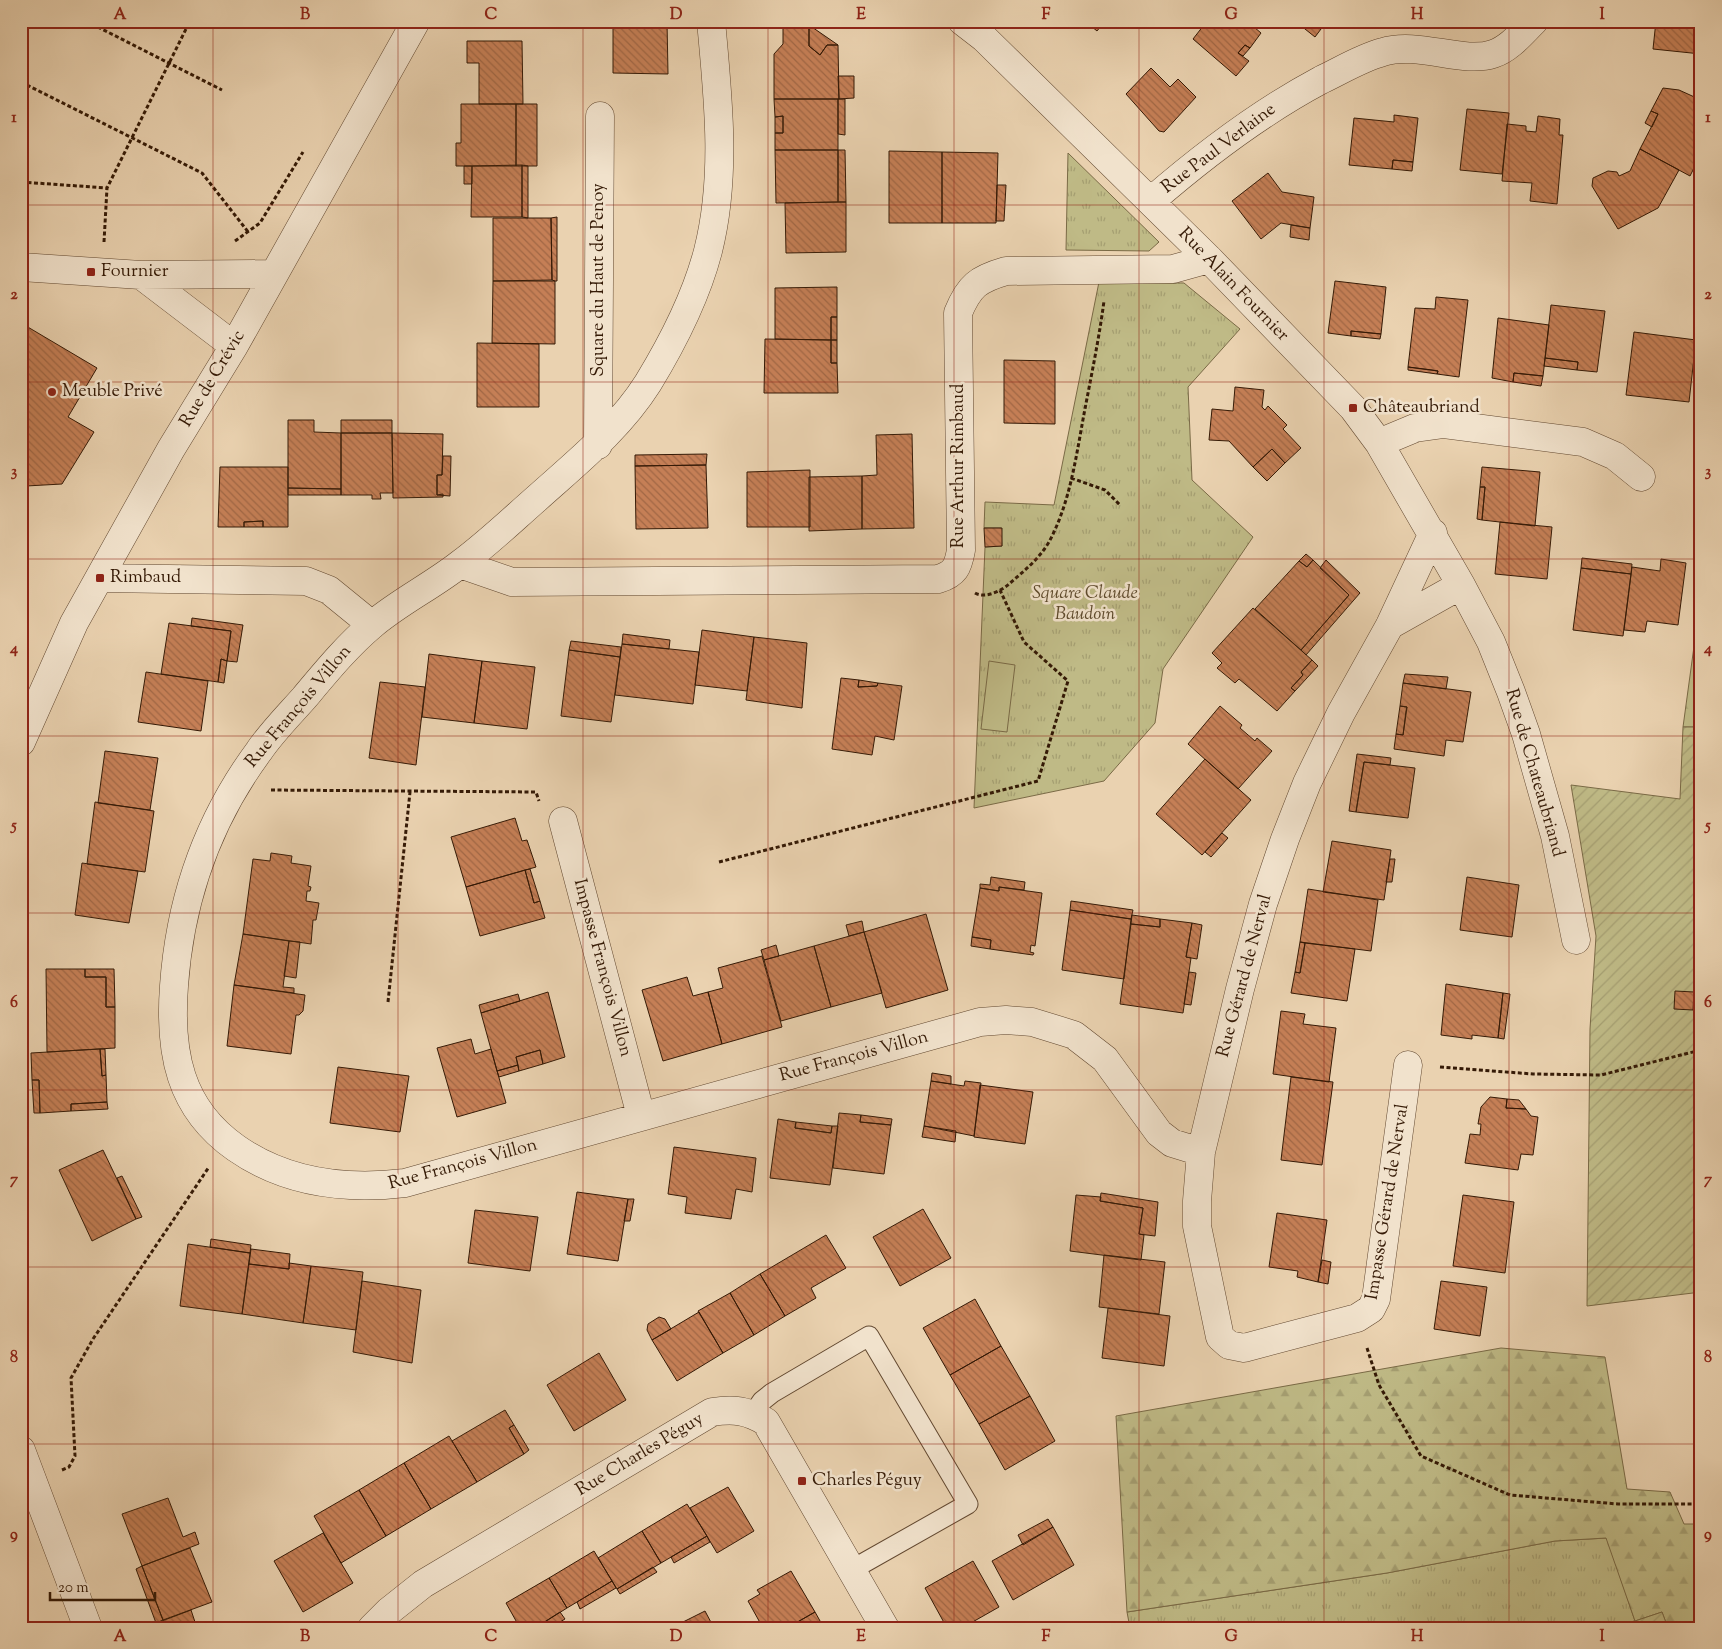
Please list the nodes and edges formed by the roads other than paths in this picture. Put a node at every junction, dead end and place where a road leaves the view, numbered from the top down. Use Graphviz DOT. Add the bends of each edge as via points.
graph roads {
  1 [pos="416,21"];
  2 [pos="711,21"];
  3 [pos="962,21"];
  4 [pos="1534,21"];
  5 [pos="600,116"];
  6 [pos="1151,202"];
  7 [pos="1209,259"];
  8 [pos="21,267"];
  9 [pos="272,274"];
  10 [pos="141,275"];
  11 [pos="234,346"];
  12 [pos="1379,443"];
  13 [pos="598,445"];
  14 [pos="1641,476"];
  15 [pos="1433,533"];
  16 [pos="460,564"];
  17 [pos="100,578"];
  18 [pos="1461,585"];
  19 [pos="372,625"];
  20 [pos="1390,625"];
  21 [pos="21,742"];
  22 [pos="563,822"];
  23 [pos="1576,940"];
  24 [pos="1408,1065"];
  25 [pos="641,1116"];
  26 [pos="1201,1152"];
  27 [pos="1229,1345"];
  28 [pos="753,1414"];
  29 [pos="21,1450"];
  30 [pos="852,1569"];
  31 [pos="88,1628"];
  32 [pos="372,1628"];
  33 [pos="885,1628"];
  1 -- 9 [label="street, Rue de Crévic"];
  2 -- 13 [label="street, Rue François Villon" via="719,109 719,162 708,249 695,291 671,345 645,387"];
  3 -- 6 [label="street, Rue Alain Fournier" via="984,38"];
  4 -- 6 [label="street, Rue Paul Verlaine" via="1507,47 1493,54 1478,56 1403,48 1361,59 1280,102 1229,137"];
  5 -- 13 [label="street, Square du Haut de Penoy"];
  6 -- 7 [label="street, Rue Alain Fournier"];
  7 -- 12 [label="street, Rue Alain Fournier" via="1353,408"];
  7 -- 16 [label="street, Rue Arthur Rimbaud" via="1174,269 1006,271 975,284 965,296 958,313 960,550 958,566 950,576 512,582"];
  8 -- 10 [label="street"];
  9 -- 10 [label="street"];
  9 -- 11 [label="street, Rue de Crévic"];
  10 -- 11 [label="street"];
  11 -- 17 [label="street, Rue de Crévic" via="171,449"];
  12 -- 14 [label="street" via="1415,428 1444,424 1583,442 1615,456"];
  12 -- 15 [label="street, Rue Alain Fournier"];
  13 -- 16 [label="street, Rue François Villon"];
  15 -- 18 [label="street, Rue Alain Fournier"];
  15 -- 20 [label="street, Rue Gérard de Nerval"];
  16 -- 19 [label="street, Rue François Villon"];
  17 -- 19 [label="street" via="306,581 329,590"];
  17 -- 21 [label="street, Rue de Crévic" via="74,623"];
  18 -- 20 [label="street"];
  18 -- 23 [label="street, Rue de Chateaubriand" via="1491,642 1526,734 1554,836"];
  19 -- 25 [label="street, Rue François Villon" via="333,664 260,749 233,789 208,837 193,878 182,924 171,1018 175,1054 190,1100 226,1141 256,1162 339,1186 405,1183"];
  20 -- 26 [label="street, Rue Gérard de Nerval" via="1341,713 1307,783 1285,839 1263,904"];
  22 -- 25 [label="street, Impasse François Villon"];
  24 -- 27 [label="street, Impasse Gérard de Nerval" via="1372,1309 1357,1318 1244,1348"];
  25 -- 26 [label="street, Rue François Villon" via="980,1022 1006,1020 1032,1022 1074,1035 1105,1059 1159,1134 1172,1143"];
  26 -- 27 [label="street, Rue Gérard de Nerval" via="1197,1226 1220,1337"];
  28 -- 30 [label="street" via="766,1422"];
  28 -- 30 [label="lane" via="762,1400 772,1393 870,1336 968,1504"];
  28 -- 32 [label="street, Rue Charles Péguy" via="733,1409 712,1412 423,1584"];
  29 -- 31 [label="street"];
  30 -- 33 [label="street"];
}
